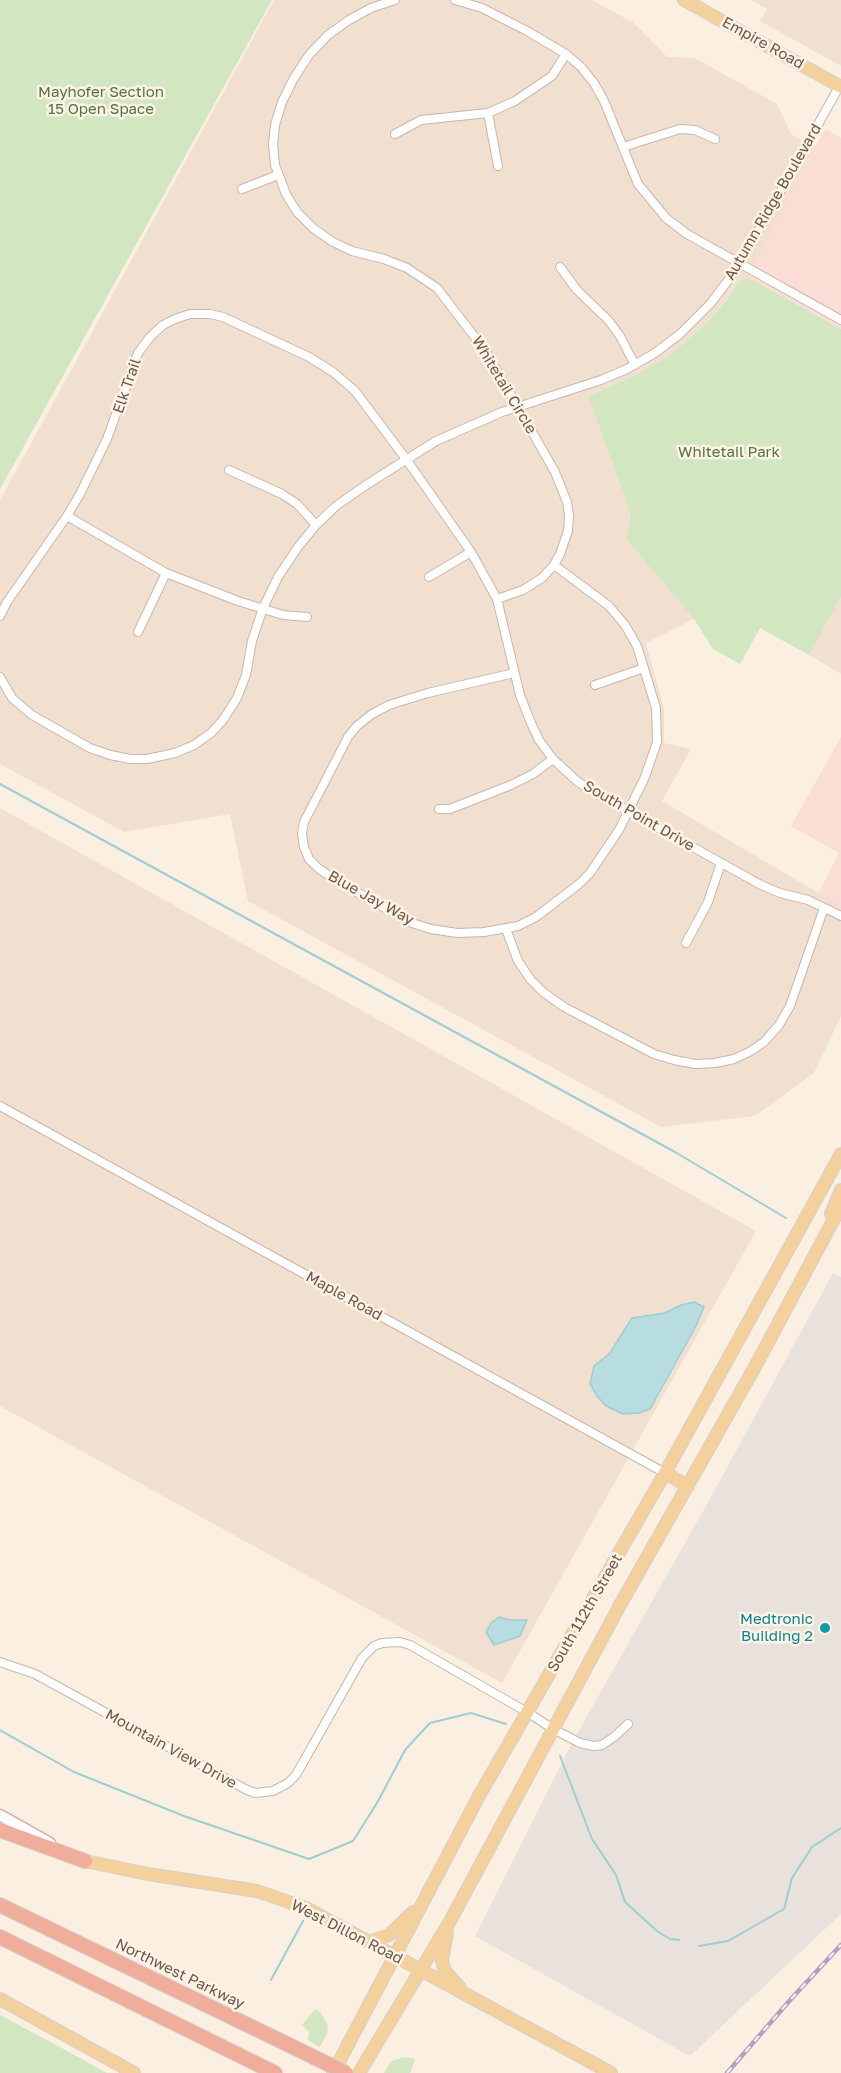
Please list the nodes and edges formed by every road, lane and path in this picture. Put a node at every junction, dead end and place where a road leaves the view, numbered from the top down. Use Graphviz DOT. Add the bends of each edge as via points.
graph roads {
  1 [pos="395,0"];
  2 [pos="454,0"];
  3 [pos="684,0"];
  4 [pos="566,54"];
  5 [pos="840,85"];
  6 [pos="488,112"];
  7 [pos="395,134"];
  8 [pos="715,140"];
  9 [pos="623,147"];
  10 [pos="498,166"];
  11 [pos="278,175"];
  12 [pos="242,189"];
  13 [pos="739,263"];
  14 [pos="560,267"];
  15 [pos="841,320"];
  16 [pos="635,365"];
  17 [pos="518,406"];
  18 [pos="406,459"];
  19 [pos="229,470"];
  20 [pos="67,516"];
  21 [pos="316,525"];
  22 [pos="471,552"];
  23 [pos="554,565"];
  24 [pos="166,573"];
  25 [pos="429,576"];
  26 [pos="497,599"];
  27 [pos="263,608"];
  28 [pos="0,616"];
  29 [pos="307,617"];
  30 [pos="138,632"];
  31 [pos="644,668"];
  32 [pos="514,673"];
  33 [pos="0,677"];
  34 [pos="595,686"];
  35 [pos="553,759"];
  36 [pos="439,809"];
  37 [pos="628,811"];
  38 [pos="721,863"];
  39 [pos="824,908"];
  40 [pos="841,916"];
  41 [pos="506,929"];
  42 [pos="686,943"];
  43 [pos="0,1106"];
  44 [pos="841,1154"];
  45 [pos="841,1190"];
  46 [pos="841,1206"];
  47 [pos="837,1219"];
  48 [pos="665,1473"];
  49 [pos="688,1486"];
  50 [pos="0,1662"];
  51 [pos="527,1712"];
  52 [pos="628,1724"];
  53 [pos="553,1730"];
  54 [pos="0,1815"];
  55 [pos="0,1830"];
  56 [pos="85,1861"];
  57 [pos="422,1903"];
  58 [pos="0,1905"];
  59 [pos="449,1923"];
  60 [pos="0,1937"];
  61 [pos="369,1942"];
  62 [pos="395,1956"];
  63 [pos="421,1970"];
  64 [pos="469,1997"];
  65 [pos="0,1999"];
  66 [pos="134,2073"];
  67 [pos="274,2073"];
  68 [pos="333,2073"];
  69 [pos="346,2073"];
  70 [pos="358,2073"];
  71 [pos="611,2073"];
  1 -- 11 [label="street, Whitetail Circle" via="349,20 309,55 282,102 275,125 273,145"];
  2 -- 4 [label="street" via="482,8"];
  3 -- 5 [label="main road, Empire Road"];
  4 -- 6 [label="street" via="552,76 534,90"];
  4 -- 9 [label="street" via="594,83"];
  5 -- 13 [label="street, Autumn Ridge Boulevard"];
  6 -- 7 [label="street" via="421,120"];
  6 -- 10 [label="street"];
  8 -- 9 [label="street" via="695,130 680,129"];
  9 -- 13 [label="street" via="638,184 666,218"];
  11 -- 12 [label="street"];
  11 -- 17 [label="street, Whitetail Circle" via="297,212 327,238 352,251 407,268 437,288 487,353"];
  13 -- 15 [label="street"];
  13 -- 16 [label="street, Autumn Ridge Boulevard" via="693,323"];
  14 -- 16 [label="street" via="615,329"];
  16 -- 17 [label="street, Autumn Ridge Boulevard"];
  17 -- 18 [label="street, Autumn Ridge Boulevard" via="436,441"];
  17 -- 23 [label="street, Whitetail Circle" via="567,502 568,531"];
  18 -- 20 [label="street, Elk Trail" via="355,391 333,372 223,317 190,314 163,325 139,351 107,439"];
  18 -- 21 [label="street, Autumn Ridge Boulevard" via="336,506"];
  18 -- 22 [label="street, South Point Drive"];
  19 -- 21 [label="street" via="282,494"];
  20 -- 24 [label="street"];
  20 -- 28 [label="street, Elk Trail"];
  21 -- 27 [label="street, Autumn Ridge Boulevard" via="288,561"];
  22 -- 25 [label="street"];
  22 -- 26 [label="street, South Point Drive"];
  23 -- 26 [label="street, Whitetail Circle" via="524,590"];
  23 -- 31 [label="street, Blue Jay Way" via="609,606 637,645"];
  24 -- 27 [label="street"];
  24 -- 30 [label="street"];
  26 -- 32 [label="street, South Point Drive"];
  27 -- 29 [label="street"];
  27 -- 33 [label="street, Autumn Ridge Boulevard" via="237,698 211,733 175,753 130,759 90,748 23,709"];
  31 -- 34 [label="street"];
  31 -- 37 [label="street, Blue Jay Way" via="656,708 657,741"];
  32 -- 35 [label="street, South Point Drive" via="531,723"];
  32 -- 41 [label="street, Blue Jay Way" via="428,693 372,714 348,737 304,822 302,834 303,847 318,868 412,923 457,933"];
  35 -- 36 [label="street" via="512,785 461,805"];
  35 -- 37 [label="street, South Point Drive" via="579,782"];
  37 -- 38 [label="street, South Point Drive"];
  37 -- 41 [label="street, Blue Jay Way" via="606,851 579,884 536,917"];
  38 -- 39 [label="street, South Point Drive" via="761,885"];
  38 -- 42 [label="street" via="708,902"];
  39 -- 40 [label="street, South Point Drive"];
  39 -- 41 [label="street" via="790,1006 779,1025 751,1051 715,1063 695,1064 654,1054 564,1007 531,980 518,961"];
  43 -- 48 [label="street, Maple Road"];
  44 -- 48 [label="main road, South 112th Street"];
  45 -- 47 [label="main road" via="831,1211"];
  46 -- 47 [label="main road, South 112th Street"];
  47 -- 49 [label="main road, South 112th Street"];
  48 -- 49 [label="main road, Maple Road"];
  48 -- 51 [label="main road, South 112th Street"];
  49 -- 53 [label="main road, South 112th Street"];
  50 -- 51 [label="street, Mountain View Drive" via="35,1674 255,1793 273,1791 296,1776 362,1658 382,1642 410,1645"];
  51 -- 53 [label="street, Mountain View Drive"];
  51 -- 57 [label="main road, South 112th Street"];
  52 -- 53 [label="street, Mountain View Drive" via="609,1741 594,1746"];
  53 -- 59 [label="main road, South 112th Street"];
  54 -- 56 [label="main road, West Dillon Road"];
  55 -- 56 [label="highway"];
  56 -- 61 [label="main road, West Dillon Road" via="256,1891 306,1908"];
  57 -- 61 [label="main road" via="389,1935"];
  57 -- 62 [label="main road, South 112th Street"];
  58 -- 69 [label="highway, Northwest Parkway, bridge"];
  59 -- 63 [label="main road, South 112th Street"];
  59 -- 64 [label="main road" via="443,1965"];
  60 -- 67 [label="highway"];
  61 -- 62 [label="main road, West Dillon Road"];
  62 -- 63 [label="main road, West Dillon Road"];
  62 -- 68 [label="main road, South 112th Street"];
  63 -- 64 [label="main road, West Dillon Road"];
  63 -- 70 [label="main road, South 112th Street"];
  64 -- 71 [label="main road, West Dillon Road"];
  65 -- 66 [label="main road"];
}
